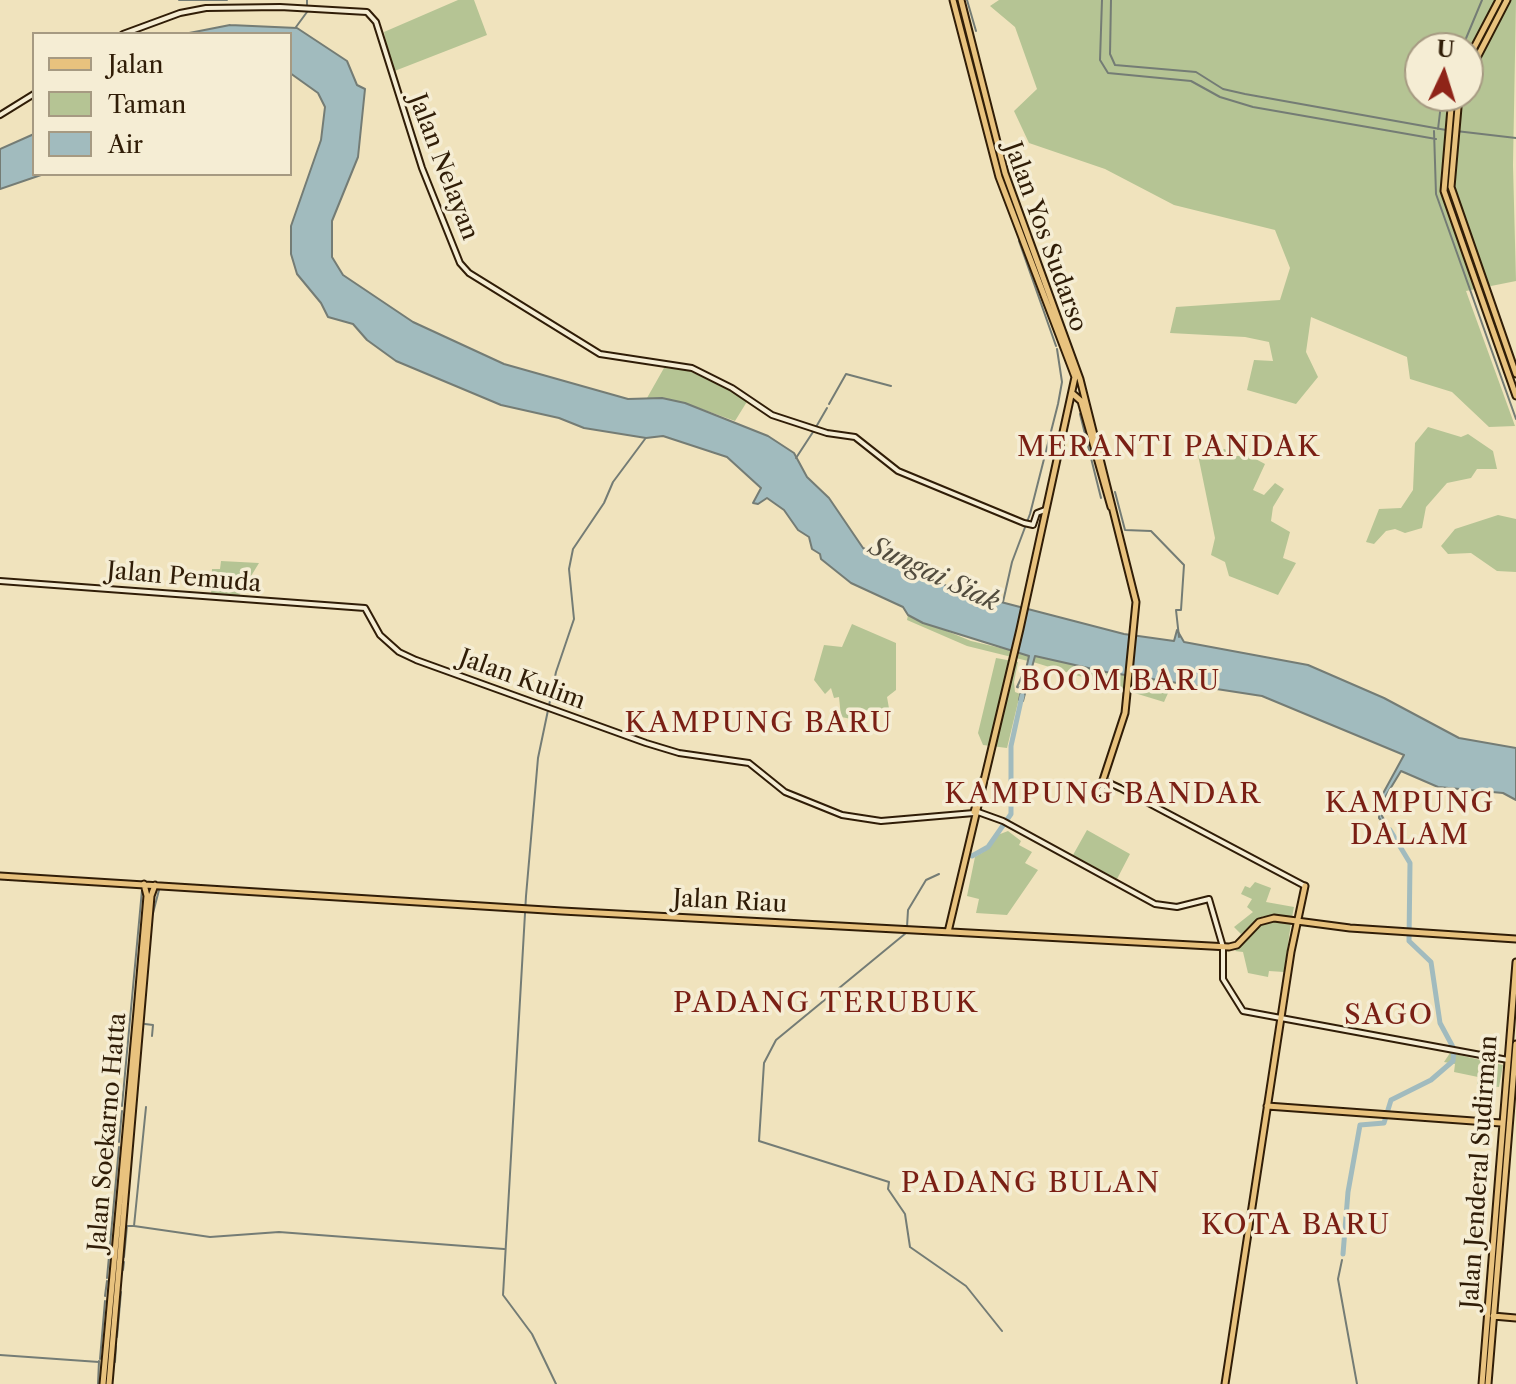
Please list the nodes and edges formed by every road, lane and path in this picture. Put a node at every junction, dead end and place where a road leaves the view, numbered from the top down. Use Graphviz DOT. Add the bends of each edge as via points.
graph roads {
  1 [pos="953,0"];
  2 [pos="961,0"];
  3 [pos="1499,0"];
  4 [pos="1507,0"];
  5 [pos="128,32"];
  6 [pos="1482,32"];
  7 [pos="1484,44"];
  8 [pos="32,95"];
  9 [pos="1449,112"];
  10 [pos="1457,112"];
  11 [pos="0,115"];
  12 [pos="1040,271"];
  13 [pos="1500,340"];
  14 [pos="1516,374"];
  15 [pos="1073,394"];
  16 [pos="1516,396"];
  17 [pos="1089,424"];
  18 [pos="1045,510"];
  19 [pos="0,581"];
  20 [pos="365,608"];
  21 [pos="1106,778"];
  22 [pos="1099,793"];
  23 [pos="976,812"];
  24 [pos="0,876"];
  25 [pos="150,885"];
  26 [pos="1305,886"];
  27 [pos="1297,921"];
  28 [pos="948,932"];
  29 [pos="1516,939"];
  30 [pos="1223,947"];
  31 [pos="1516,962"];
  32 [pos="1282,1018"];
  33 [pos="1516,1044"];
  34 [pos="1508,1060"];
  35 [pos="1268,1106"];
  36 [pos="1509,1119"];
  37 [pos="1501,1121"];
  38 [pos="1500,1132"];
  39 [pos="1508,1133"];
  40 [pos="126,1153"];
  41 [pos="1493,1316"];
  42 [pos="1516,1318"];
  43 [pos="103,1384"];
  44 [pos="109,1384"];
  45 [pos="1225,1384"];
  46 [pos="1482,1384"];
  47 [pos="1488,1384"];
  1 -- 12 [label="main road, Jalan Yos Sudarso" via="999,177"];
  2 -- 12 [label="main road, Jalan Yos Sudarso" via="1005,173"];
  3 -- 6 [label="main road"];
  4 -- 7 [label="main road"];
  5 -- 18 [label="main road, Jalan Nelayan" via="206,8 357,9 374,18 416,154 460,263 469,273 600,354 692,368 772,415 855,437 898,471 1026,523 1033,525 1037,513"];
  8 -- 11 [label="main road"];
  9 -- 13 [label="main road" via="1444,191"];
  10 -- 13 [label="main road" via="1452,192"];
  12 -- 15 [label="main road, Jalan Yos Sudarso" via="1074,371"];
  12 -- 17 [label="main road, Jalan Yos Sudarso" via="1080,379"];
  13 -- 14 [label="main road"];
  13 -- 16 [label="main road"];
  15 -- 17 [label="main road"];
  15 -- 18 [label="main road"];
  17 -- 21 [label="main road" via="1136,611 1125,713"];
  18 -- 23 [label="main road"];
  19 -- 20 [label="main road, Jalan Pemuda"];
  20 -- 23 [label="main road, Jalan Kulim" via="379,633 402,654 687,754 749,763 785,792 849,817 918,820"];
  21 -- 22 [label="main road"];
  21 -- 26 [label="main road"];
  23 -- 28 [label="main road"];
  23 -- 30 [label="main road" via="1003,821 1165,907 1209,899"];
  24 -- 25 [label="main road, Jalan Riau"];
  25 -- 28 [label="main road, Jalan Riau"];
  25 -- 40 [label="main road, Jalan Soekarno Hatta"];
  25 -- 40 [label="main road, Jalan Soekarno Hatta"];
  26 -- 27 [label="main road"];
  27 -- 29 [label="main road"];
  27 -- 30 [label="main road" via="1263,920 1237,945"];
  27 -- 32 [label="main road"];
  28 -- 30 [label="main road, Jalan Riau"];
  30 -- 32 [label="main road" via="1223,979 1238,1007"];
  31 -- 34 [label="main road, Jalan Jenderal Sudirman"];
  32 -- 34 [label="main road"];
  32 -- 35 [label="main road"];
  33 -- 36 [label="main road, Jalan Jenderal Sudirman"];
  34 -- 37 [label="main road, Jalan Jenderal Sudirman"];
  35 -- 37 [label="main road"];
  35 -- 45 [label="main road"];
  36 -- 37 [label="main road"];
  36 -- 39 [label="main road, Jalan Jenderal Sudirman"];
  37 -- 38 [label="main road, Jalan Jenderal Sudirman"];
  38 -- 39 [label="main road"];
  38 -- 46 [label="main road, Jalan Jenderal Sudirman"];
  39 -- 41 [label="main road, Jalan Jenderal Sudirman"];
  40 -- 43 [label="main road, Jalan Soekarno Hatta"];
  40 -- 44 [label="main road, Jalan Soekarno Hatta"];
  41 -- 42 [label="main road"];
  41 -- 47 [label="main road, Jalan Jenderal Sudirman"];
}
